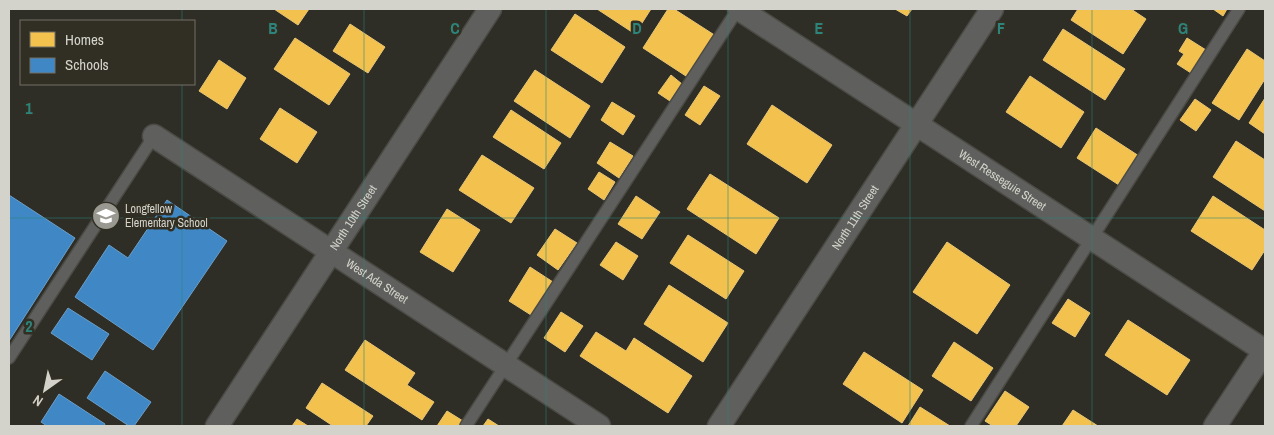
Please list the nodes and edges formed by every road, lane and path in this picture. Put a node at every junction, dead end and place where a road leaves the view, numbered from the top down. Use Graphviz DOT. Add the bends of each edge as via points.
graph roads {
  1 [pos="490,9"];
  2 [pos="739,9"];
  3 [pos="992,9"];
  4 [pos="1239,9"];
  5 [pos="917,124"];
  6 [pos="154,136"];
  7 [pos="1091,238"];
  8 [pos="331,252"];
  9 [pos="1265,351"];
  10 [pos="9,358"];
  11 [pos="506,366"];
  12 [pos="216,426"];
  13 [pos="466,426"];
  14 [pos="599,426"];
  15 [pos="719,426"];
  16 [pos="971,426"];
  17 [pos="1215,426"];
  1 -- 8 [label="street, North 10th Street"];
  2 -- 5 [label="street, West Resseguie Street"];
  2 -- 11 [label="lane"];
  3 -- 5 [label="street, North 11th Street"];
  4 -- 7 [label="lane"];
  5 -- 7 [label="street, West Resseguie Street"];
  5 -- 15 [label="street, North 11th Street"];
  6 -- 8 [label="street, West Ada Street"];
  6 -- 10 [label="lane"];
  7 -- 9 [label="street, West Resseguie Street"];
  7 -- 16 [label="lane"];
  8 -- 11 [label="street, West Ada Street"];
  8 -- 12 [label="street, North 10th Street"];
  9 -- 17 [label="street"];
  11 -- 13 [label="lane"];
  11 -- 14 [label="street, West Ada Street"];
}
